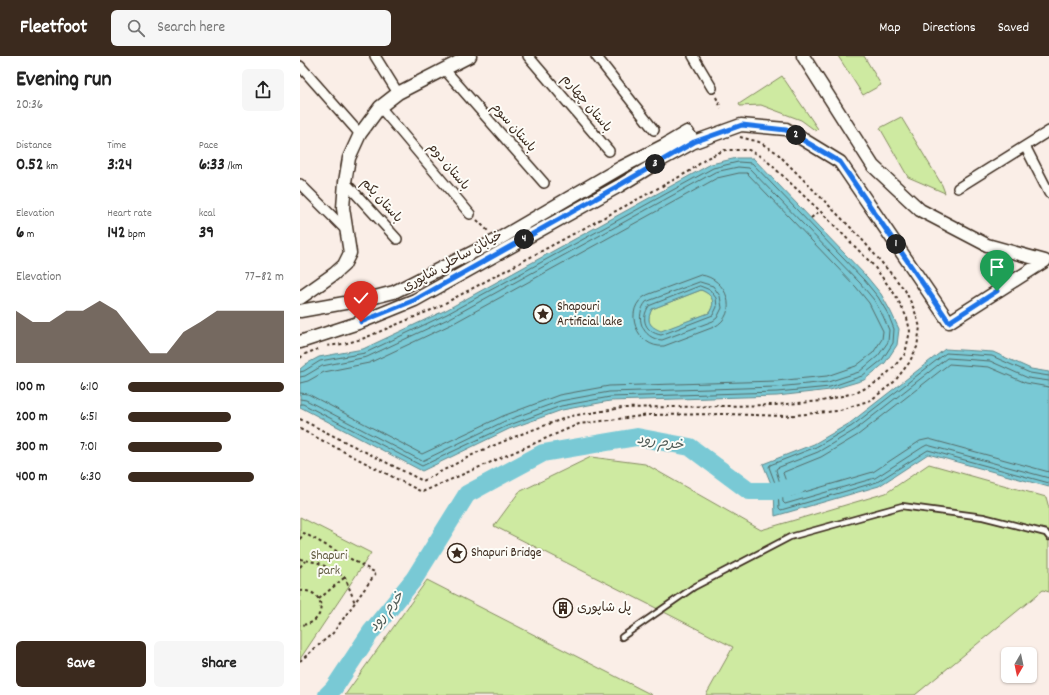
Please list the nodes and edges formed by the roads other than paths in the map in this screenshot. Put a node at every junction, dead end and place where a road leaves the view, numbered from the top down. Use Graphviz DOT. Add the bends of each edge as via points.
graph roads {
  1 [pos="375,56"];
  2 [pos="470,56"];
  3 [pos="528,56"];
  4 [pos="596,56"];
  5 [pos="693,56"];
  6 [pos="803,56"];
  7 [pos="300,66"];
  8 [pos="445,70"];
  9 [pos="712,88"];
  10 [pos="398,93"];
  11 [pos="380,107"];
  12 [pos="654,130"];
  13 [pos="1049,131"];
  14 [pos="360,134"];
  15 [pos="690,137"];
  16 [pos="1025,146"];
  17 [pos="609,151"];
  18 [pos="345,182"];
  19 [pos="544,183"];
  20 [pos="300,184"];
  21 [pos="958,188"];
  22 [pos="1049,193"];
  23 [pos="470,214"];
  24 [pos="347,231"];
  25 [pos="397,239"];
  26 [pos="497,240"];
  27 [pos="504,251"];
  28 [pos="300,298"];
  29 [pos="300,311"];
  30 [pos="300,342"];
  31 [pos="1049,537"];
  32 [pos="622,637"];
  1 -- 10 [label="street"];
  2 -- 8 [label="street"];
  3 -- 17 [label="street, باستان چهارم"];
  4 -- 12 [label="street"];
  5 -- 9 [label="street"];
  6 -- 15 [label="street" via="873,166 920,210 987,245 1045,261 949,322 840,162 786,130 742,125"];
  7 -- 14 [label="street"];
  8 -- 10 [label="street"];
  8 -- 19 [label="street, باستان سوم"];
  10 -- 11 [label="street"];
  11 -- 14 [label="street"];
  11 -- 23 [label="street, باستان دوم"];
  13 -- 16 [label="street"];
  14 -- 18 [label="street" via="349,158"];
  15 -- 26 [label="street, خیابان ساحلی شاپوری" via="665,145 622,167"];
  15 -- 27 [label="street, خیابان ساحلی شاپوری"];
  16 -- 21 [label="street"];
  16 -- 22 [label="street"];
  18 -- 24 [label="street" via="343,208"];
  18 -- 25 [label="street, باستان یکم"];
  20 -- 24 [label="street"];
  24 -- 28 [label="street" via="350,253 344,265"];
  26 -- 27 [label="street"];
  26 -- 29 [label="street, خیابان ساحلی شاپوری" via="394,292"];
  27 -- 30 [label="street, خیابان ساحلی شاپوری" via="415,300 361,322"];
  31 -- 32 [label="lane" via="1046,532 983,518 902,506 790,537 694,587"];
}
